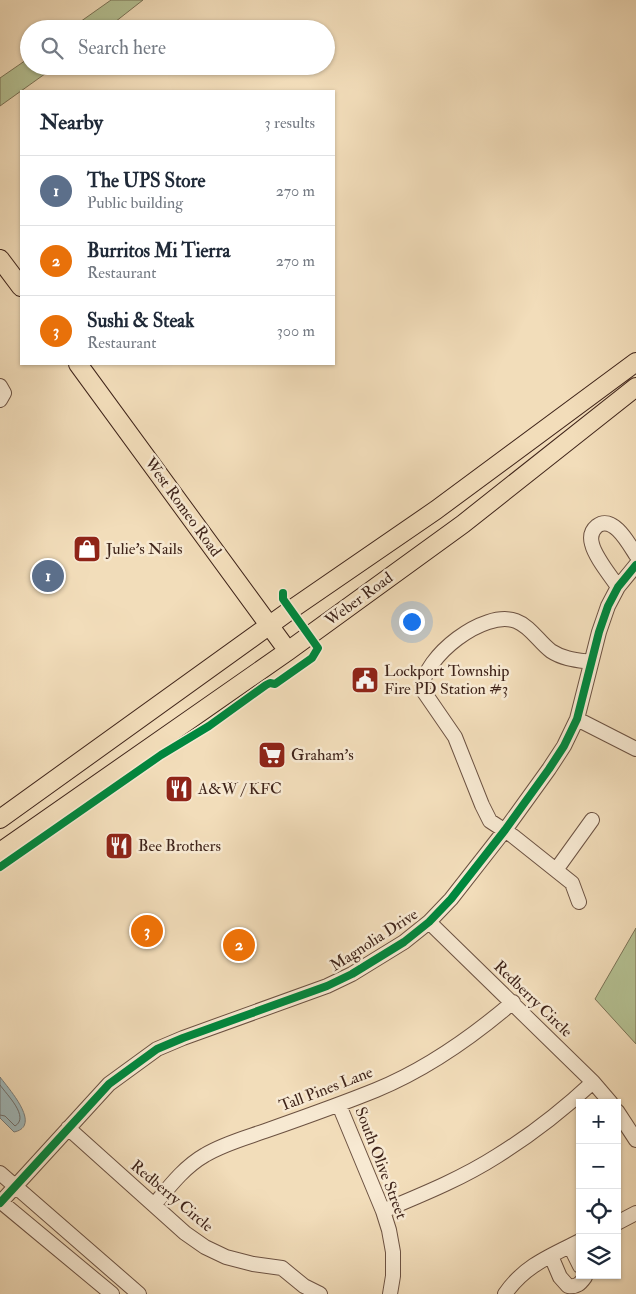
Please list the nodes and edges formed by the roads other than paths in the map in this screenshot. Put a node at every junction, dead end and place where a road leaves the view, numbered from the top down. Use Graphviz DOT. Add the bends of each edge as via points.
graph roads {
  1 [pos="0,258"];
  2 [pos="20,286"];
  3 [pos="636,362"];
  4 [pos="79,365"];
  5 [pos="0,386"];
  6 [pos="636,387"];
  7 [pos="0,400"];
  8 [pos="636,555"];
  9 [pos="636,565"];
  10 [pos="618,587"];
  11 [pos="270,625"];
  12 [pos="288,651"];
  13 [pos="591,662"];
  14 [pos="578,719"];
  15 [pos="636,748"];
  16 [pos="0,819"];
  17 [pos="592,820"];
  18 [pos="505,830"];
  19 [pos="0,852"];
  20 [pos="556,870"];
  21 [pos="579,902"];
  22 [pos="429,922"];
  23 [pos="512,1002"];
  24 [pos="593,1082"];
  25 [pos="608,1099"];
  26 [pos="339,1105"];
  27 [pos="621,1117"];
  28 [pos="68,1128"];
  29 [pos="636,1140"];
  30 [pos="0,1173"];
  31 [pos="15,1187"];
  32 [pos="0,1202"];
  33 [pos="154,1205"];
  34 [pos="383,1211"];
  35 [pos="636,1213"];
  36 [pos="621,1220"];
  37 [pos="575,1244"];
  38 [pos="551,1256"];
  39 [pos="584,1279"];
  40 [pos="112,1294"];
  41 [pos="139,1294"];
  42 [pos="320,1294"];
  43 [pos="390,1294"];
  44 [pos="505,1294"];
  1 -- 2 [label="main road"];
  3 -- 11 [label="main road, Weber Road" via="436,510"];
  4 -- 11 [label="main road, West Romeo Road"];
  5 -- 7 [label="street" via="4,393"];
  6 -- 12 [label="main road, Weber Road" via="463,524"];
  8 -- 10 [label="street" via="612,525 598,525 593,531 594,551"];
  9 -- 10 [label="street, Magnolia Drive"];
  10 -- 13 [label="street, Magnolia Drive" via="608,606"];
  11 -- 12 [label="main road, West Romeo Road"];
  11 -- 16 [label="main road, Weber Road"];
  12 -- 19 [label="main road, Weber Road"];
  13 -- 14 [label="street, Magnolia Drive"];
  13 -- 18 [label="street" via="564,658 516,621 504,619 488,622 458,637 426,671 422,689 455,737 490,821"];
  14 -- 15 [label="street"];
  14 -- 18 [label="street, Magnolia Drive" via="550,770"];
  17 -- 20 [label="street"];
  18 -- 20 [label="street"];
  18 -- 22 [label="street, Magnolia Drive"];
  20 -- 21 [label="street" via="572,883"];
  22 -- 23 [label="street, Redberry Circle"];
  22 -- 28 [label="street, Magnolia Drive" via="404,942 327,986 157,1049 109,1084"];
  23 -- 24 [label="street, Redberry Circle"];
  23 -- 26 [label="street, Tall Pines Lane" via="437,1060"];
  24 -- 25 [label="street, Redberry Circle"];
  24 -- 34 [label="street" via="553,1118 495,1157"];
  26 -- 33 [label="street, Tall Pines Lane" via="205,1154 186,1169"];
  26 -- 34 [label="street, South Olive Street"];
  27 -- 29 [label="street"];
  28 -- 31 [label="street, Magnolia Drive"];
  28 -- 33 [label="street, Redberry Circle"];
  30 -- 31 [label="street"];
  31 -- 32 [label="street, Magnolia Drive"];
  31 -- 41 [label="street"];
  32 -- 40 [label="street"];
  33 -- 42 [label="street, Redberry Circle" via="205,1248 226,1257 282,1268"];
  34 -- 43 [label="street, South Olive Street" via="393,1252"];
  35 -- 36 [label="street"];
  37 -- 38 [label="street"];
  38 -- 39 [label="street" via="560,1277 568,1286 574,1287"];
  38 -- 44 [label="street" via="529,1268"];
}
